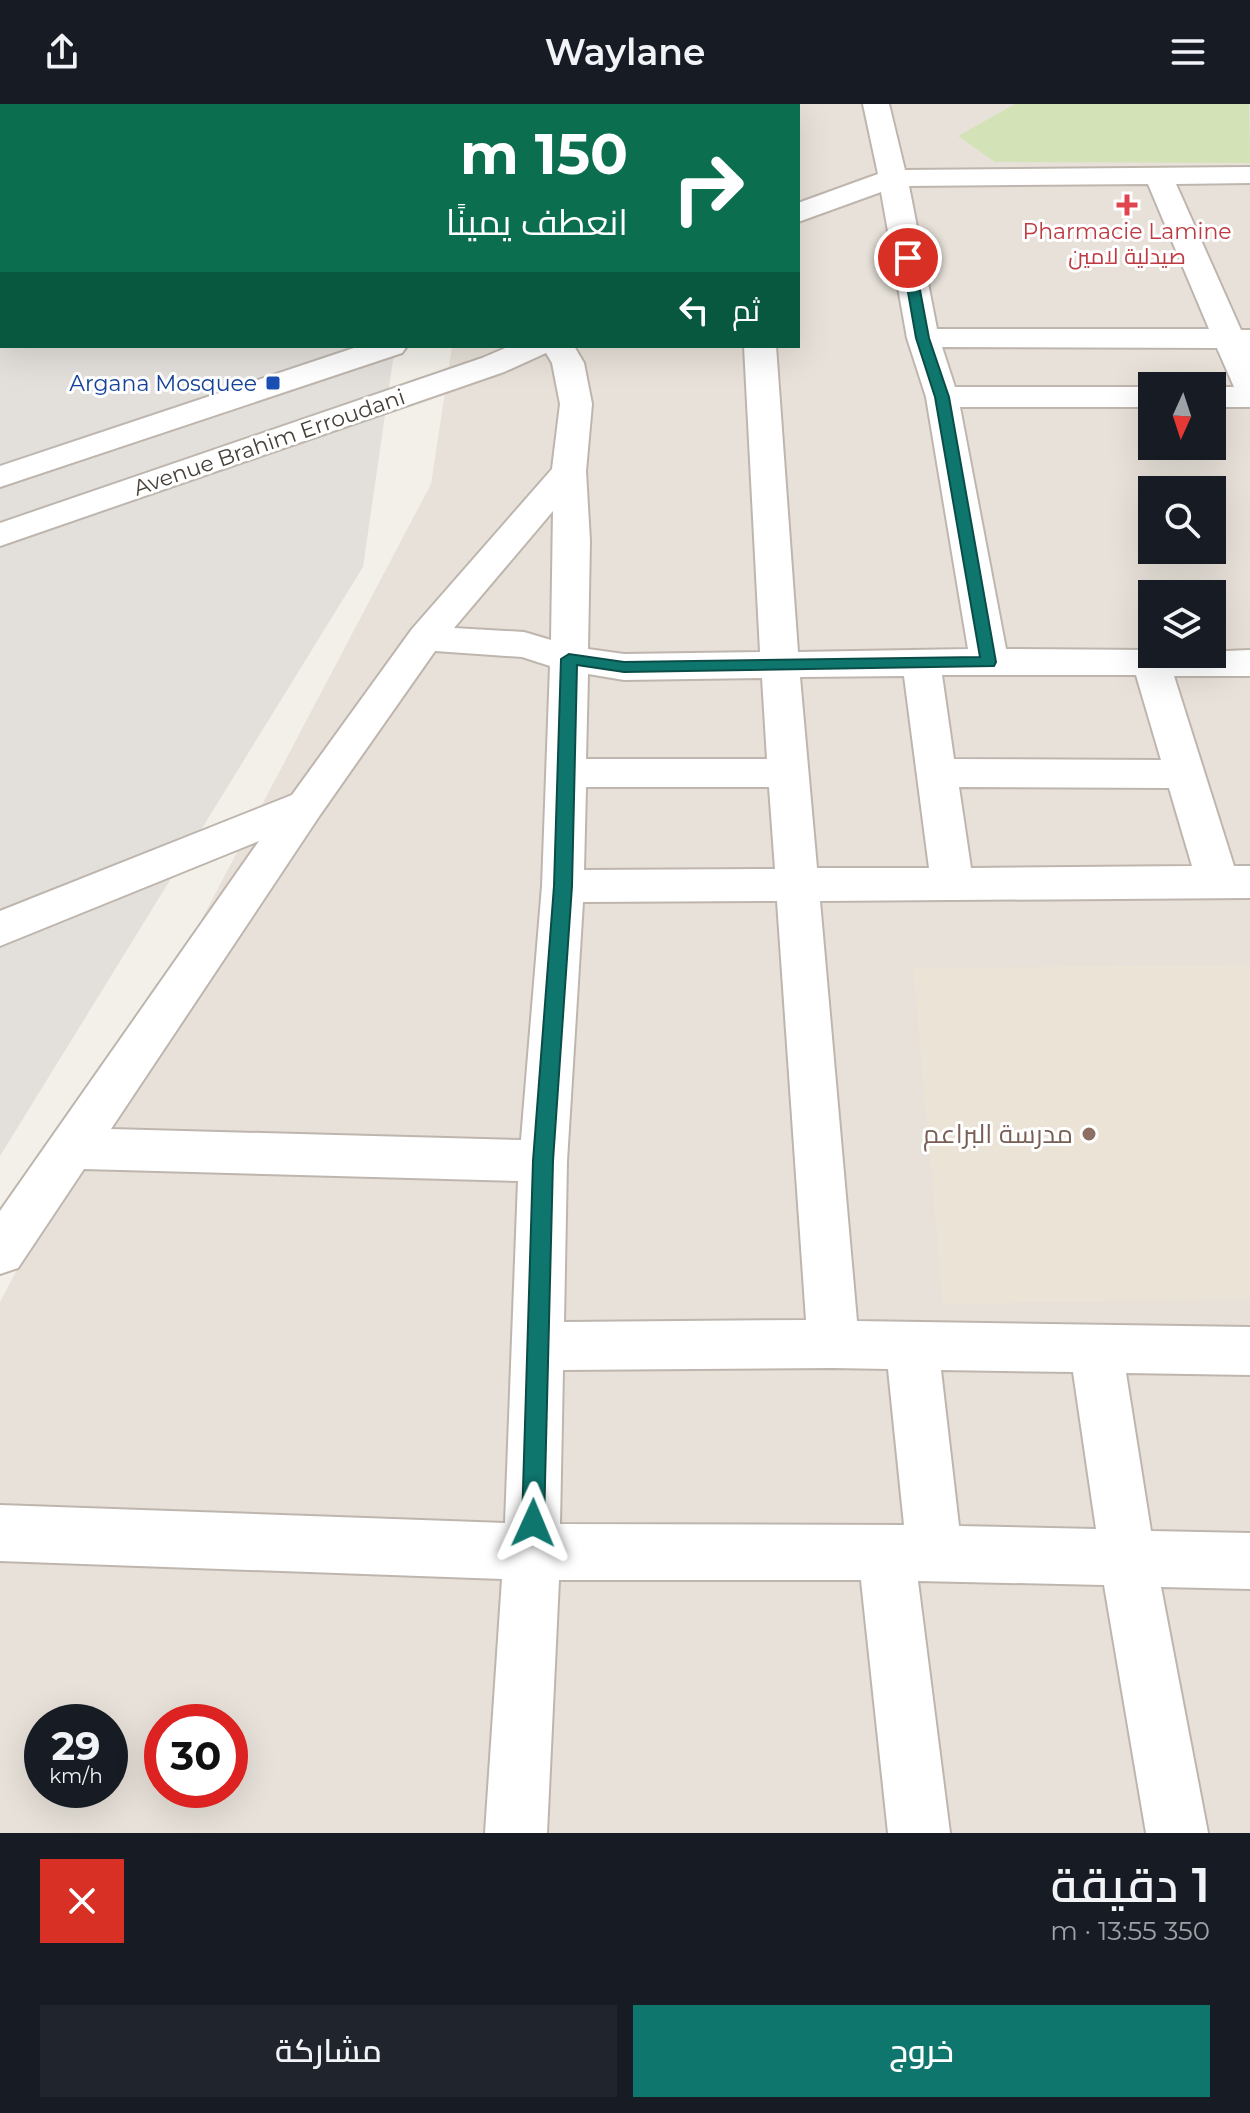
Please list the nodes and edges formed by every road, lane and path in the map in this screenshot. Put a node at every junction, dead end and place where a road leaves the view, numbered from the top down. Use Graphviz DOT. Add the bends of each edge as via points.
graph roads {
  1 [pos="876,104"];
  2 [pos="1250,175"];
  3 [pos="1158,176"];
  4 [pos="893,178"];
  5 [pos="800,212"];
  6 [pos="923,338"];
  7 [pos="1240,339"];
  8 [pos="385,348"];
  9 [pos="531,348"];
  10 [pos="559,348"];
  11 [pos="760,348"];
  12 [pos="1250,387"];
  13 [pos="942,397"];
  14 [pos="1138,397"];
  15 [pos="1226,397"];
  16 [pos="1250,397"];
  17 [pos="569,471"];
  18 [pos="0,477"];
  19 [pos="0,535"];
  20 [pos="425,638"];
  21 [pos="569,659"];
  22 [pos="989,662"];
  23 [pos="921,663"];
  24 [pos="1138,663"];
  25 [pos="1226,663"];
  26 [pos="1250,663"];
  27 [pos="780,665"];
  28 [pos="1153,668"];
  29 [pos="565,773"];
  30 [pos="790,773"];
  31 [pos="936,773"];
  32 [pos="1186,774"];
  33 [pos="306,805"];
  34 [pos="1234,882"];
  35 [pos="952,884"];
  36 [pos="799,885"];
  37 [pos="563,886"];
  38 [pos="0,929"];
  39 [pos="70,1148"];
  40 [pos="543,1161"];
  41 [pos="0,1252"];
  42 [pos="833,1344"];
  43 [pos="537,1346"];
  44 [pos="912,1346"];
  45 [pos="1096,1350"];
  46 [pos="1250,1351"];
  47 [pos="0,1533"];
  48 [pos="532,1552"];
  49 [pos="910,1554"];
  50 [pos="1128,1559"];
  51 [pos="1250,1561"];
  52 [pos="516,1833"];
  53 [pos="919,1833"];
  54 [pos="1177,1833"];
  1 -- 4 [label="street"];
  2 -- 3 [label="street"];
  3 -- 4 [label="street"];
  3 -- 7 [label="street"];
  4 -- 5 [label="street"];
  4 -- 6 [label="street"];
  6 -- 7 [label="street"];
  6 -- 13 [label="street"];
  7 -- 12 [label="street"];
  8 -- 18 [label="street, Avenue Brahim Erroudani"];
  9 -- 19 [label="street, Avenue Brahim Erroudani"];
  10 -- 17 [label="street" via="568,363 576,404"];
  11 -- 27 [label="street"];
  13 -- 14 [label="street"];
  13 -- 22 [label="street"];
  15 -- 16 [label="street"];
  17 -- 20 [label="street"];
  17 -- 21 [label="street"];
  20 -- 21 [label="street" via="524,645"];
  20 -- 33 [label="street"];
  21 -- 27 [label="street" via="624,667"];
  21 -- 29 [label="street"];
  22 -- 23 [label="street"];
  22 -- 24 [label="street"];
  23 -- 27 [label="street"];
  23 -- 31 [label="street"];
  25 -- 26 [label="street"];
  27 -- 30 [label="street"];
  28 -- 32 [label="street"];
  29 -- 30 [label="street"];
  29 -- 37 [label="street"];
  30 -- 36 [label="street"];
  31 -- 32 [label="street"];
  31 -- 35 [label="street"];
  32 -- 34 [label="street"];
  33 -- 38 [label="street"];
  33 -- 39 [label="street"];
  34 -- 35 [label="street"];
  35 -- 36 [label="street"];
  36 -- 37 [label="street"];
  36 -- 42 [label="street"];
  37 -- 40 [label="street"];
  39 -- 40 [label="street"];
  39 -- 41 [label="street"];
  40 -- 43 [label="street"];
  42 -- 43 [label="street"];
  42 -- 44 [label="street"];
  43 -- 48 [label="street"];
  44 -- 45 [label="street"];
  44 -- 49 [label="street"];
  45 -- 46 [label="street"];
  45 -- 50 [label="street"];
  47 -- 48 [label="street"];
  48 -- 49 [label="street"];
  48 -- 52 [label="street"];
  49 -- 50 [label="street"];
  49 -- 53 [label="street"];
  50 -- 51 [label="street"];
  50 -- 54 [label="street"];
}
